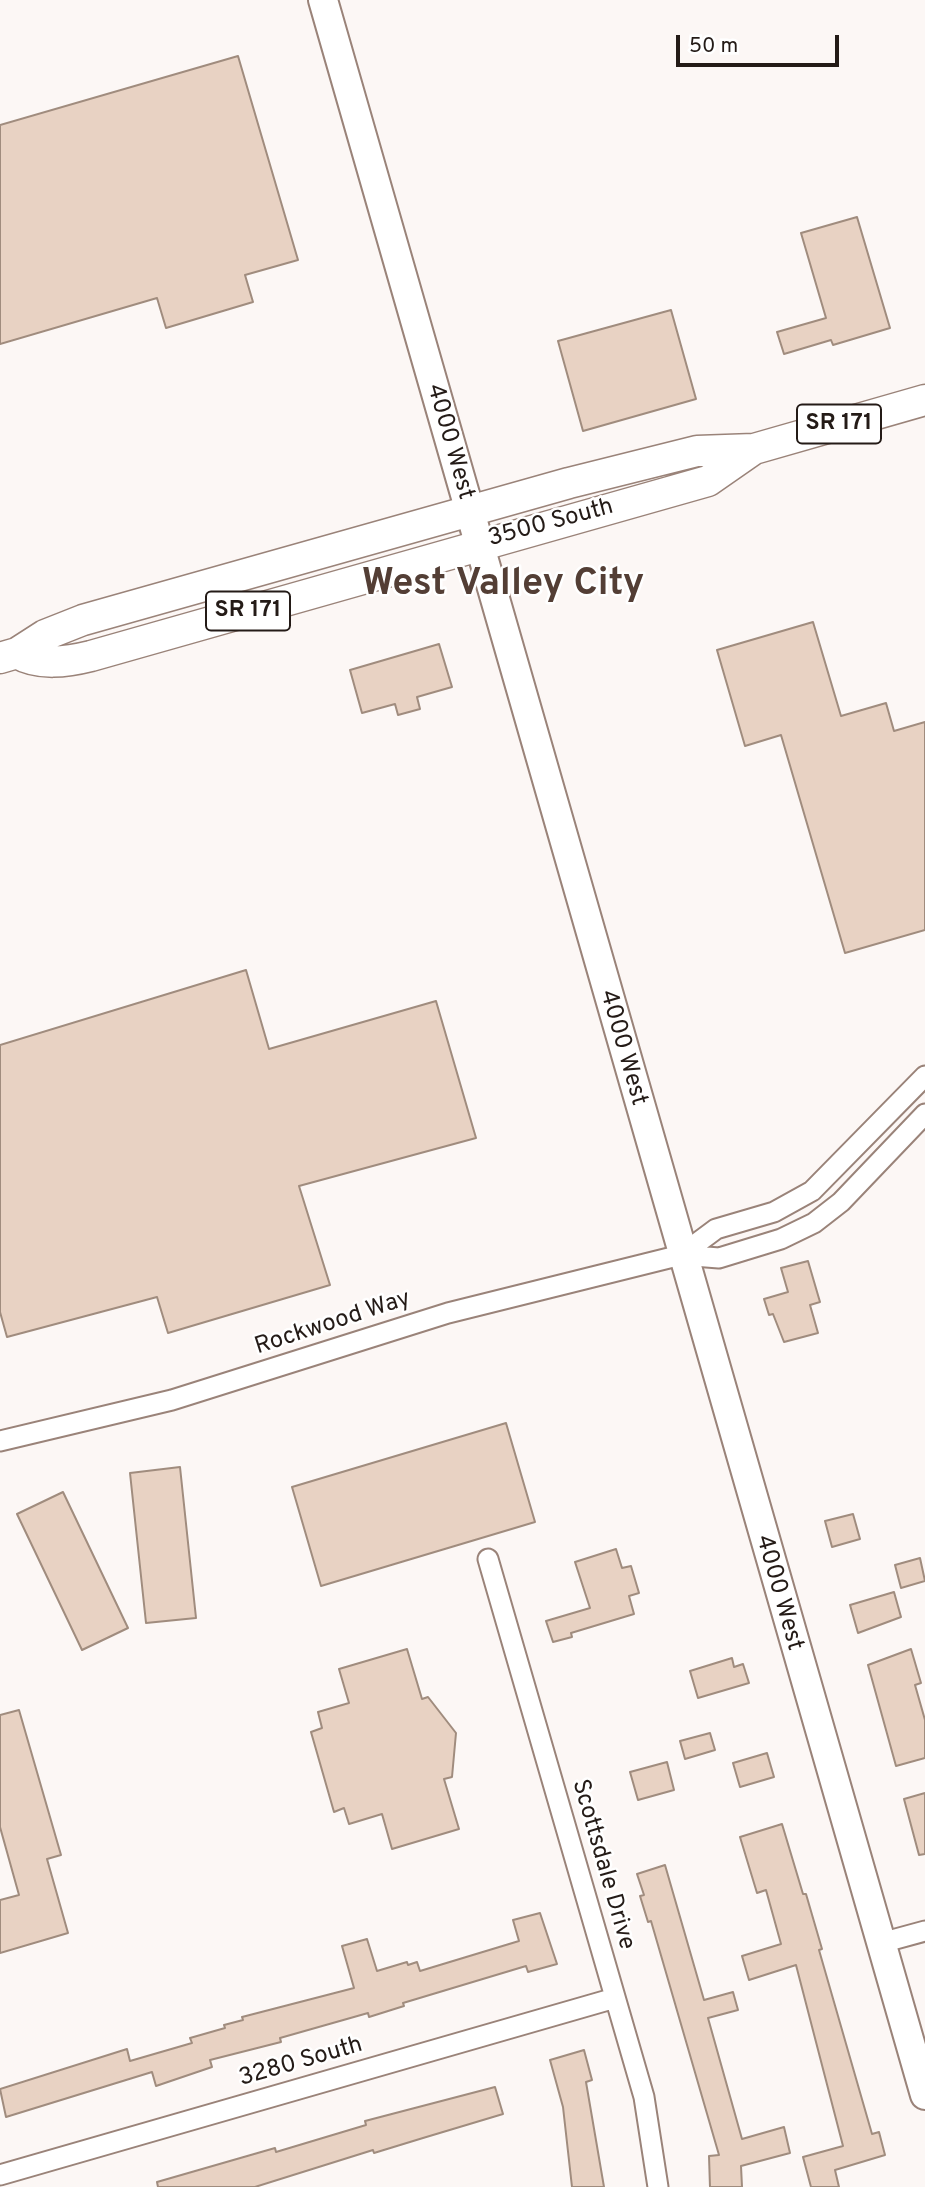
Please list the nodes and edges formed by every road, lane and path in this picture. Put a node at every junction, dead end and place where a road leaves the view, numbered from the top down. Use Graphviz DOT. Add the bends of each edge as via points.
graph roads {
  1 [pos="323,0"];
  2 [pos="925,400"];
  3 [pos="754,449"];
  4 [pos="468,510"];
  5 [pos="477,545"];
  6 [pos="9,656"];
  7 [pos="925,1076"];
  8 [pos="925,1114"];
  9 [pos="681,1255"];
  10 [pos="0,1441"];
  11 [pos="488,1559"];
  12 [pos="925,1931"];
  13 [pos="881,1943"];
  14 [pos="615,1998"];
  15 [pos="925,2095"];
  16 [pos="0,2175"];
  17 [pos="658,2187"];
  1 -- 4 [label="street, 4000 West"];
  2 -- 3 [label="main road, 3500 South / SR 171"];
  3 -- 4 [label="main road, 3500 South / SR 171" via="697,451"];
  3 -- 5 [label="main road, 3500 South / SR 171" via="708,481"];
  4 -- 5 [label="street, 4000 West"];
  4 -- 6 [label="main road, 3500 South / SR 171" via="83,620"];
  5 -- 6 [label="main road, 3500 South / SR 171" via="91,656 45,662"];
  5 -- 9 [label="street, 4000 West"];
  7 -- 9 [label="street" via="812,1191 774,1212 716,1229"];
  8 -- 9 [label="street" via="841,1202 807,1227 719,1258"];
  9 -- 10 [label="street, Rockwood Way" via="448,1313 172,1400"];
  9 -- 13 [label="street, 4000 West"];
  11 -- 14 [label="street, Scottsdale Drive"];
  12 -- 13 [label="street"];
  13 -- 15 [label="street, 4000 West"];
  14 -- 16 [label="street, 3280 South"];
  14 -- 17 [label="street, Scottsdale Drive" via="650,2118"];
}
